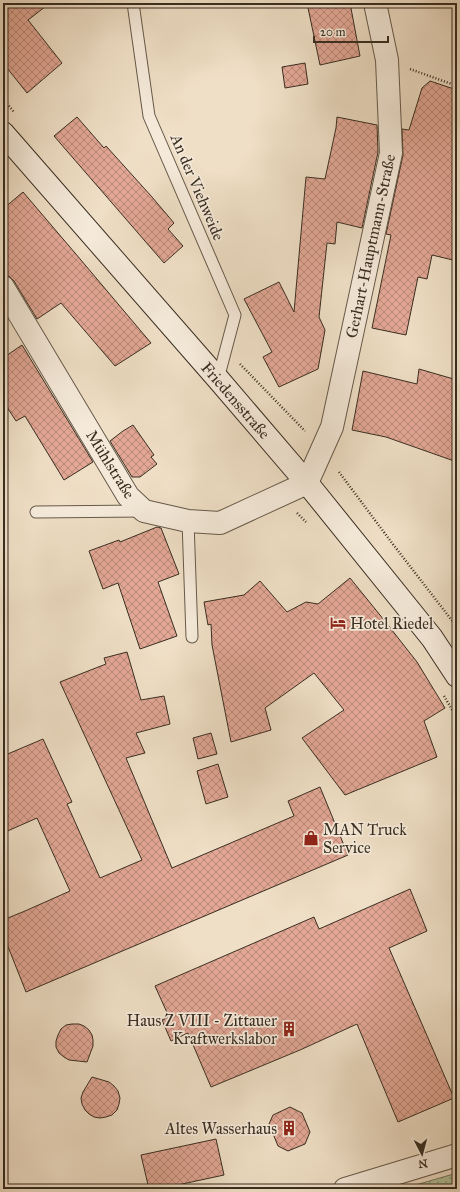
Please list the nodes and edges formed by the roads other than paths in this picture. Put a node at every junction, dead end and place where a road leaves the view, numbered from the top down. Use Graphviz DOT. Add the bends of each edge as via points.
graph roads {
  1 [pos="133,3"];
  2 [pos="375,3"];
  3 [pos="3,133"];
  4 [pos="3,287"];
  5 [pos="218,379"];
  6 [pos="307,483"];
  7 [pos="144,511"];
  8 [pos="36,512"];
  9 [pos="188,521"];
  10 [pos="192,637"];
  11 [pos="457,676"];
  12 [pos="457,1155"];
  13 [pos="345,1189"];
  1 -- 5 [label="lane, An der Viehweide" via="150,116 236,316"];
  2 -- 6 [label="street, Gerhart-Hauptmann-Straße" via="387,60 391,153 332,427"];
  3 -- 5 [label="street, Friedensstraße"];
  4 -- 7 [label="street, Mühlstraße" via="128,496"];
  5 -- 6 [label="street, Friedensstraße"];
  6 -- 9 [label="street, Mühlstraße" via="220,523"];
  6 -- 11 [label="street, Friedensstraße" via="432,638"];
  7 -- 8 [label="lane"];
  7 -- 9 [label="street, Mühlstraße"];
  9 -- 10 [label="lane"];
  12 -- 13 [label="street"];
}
